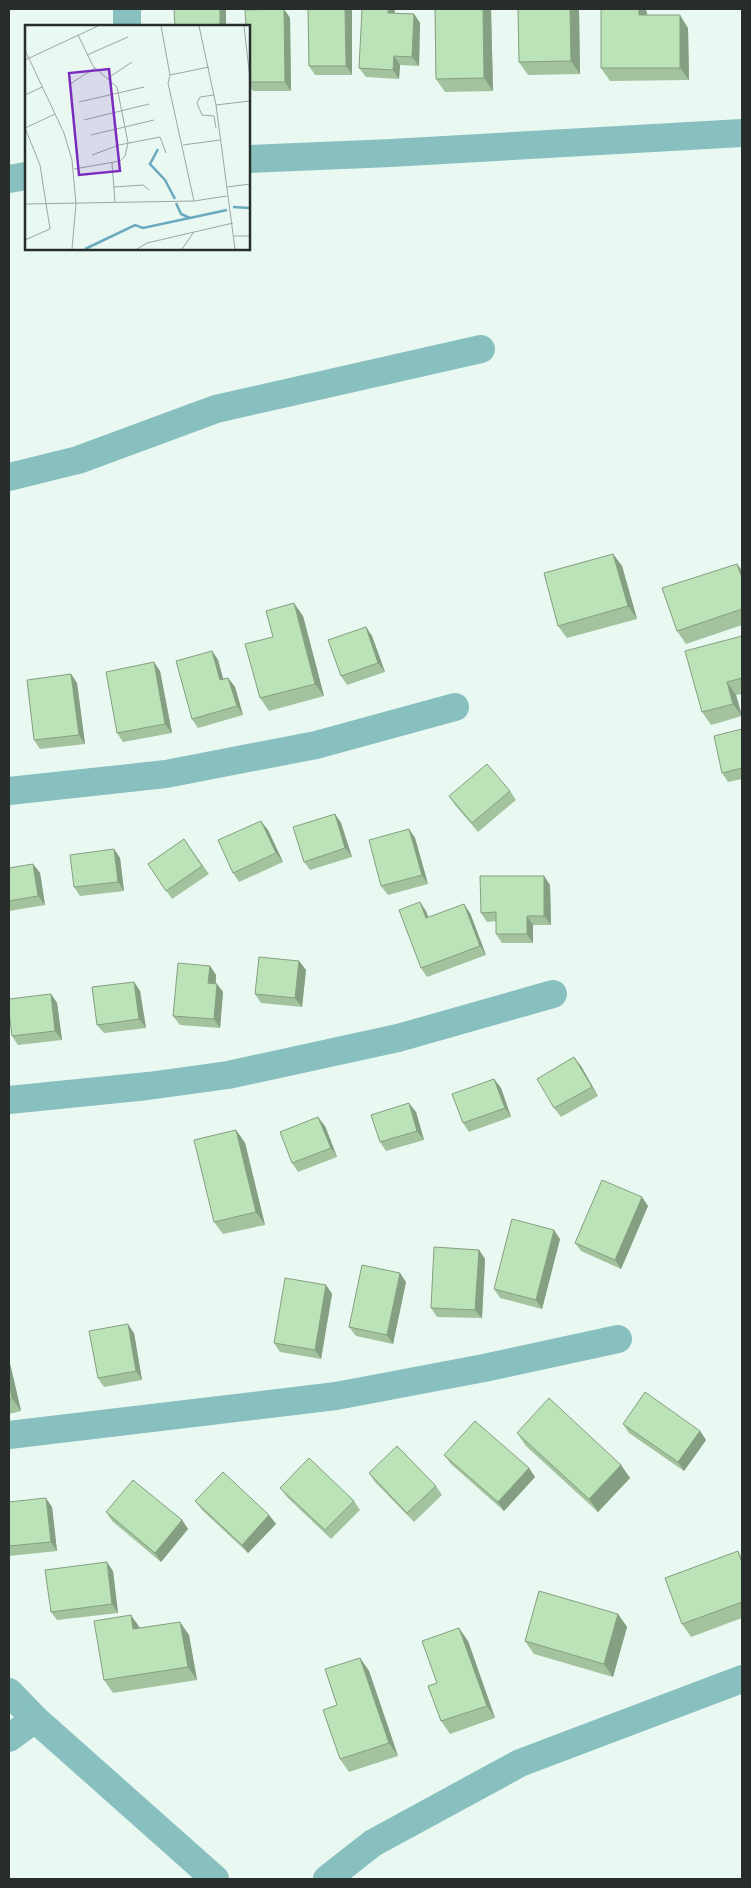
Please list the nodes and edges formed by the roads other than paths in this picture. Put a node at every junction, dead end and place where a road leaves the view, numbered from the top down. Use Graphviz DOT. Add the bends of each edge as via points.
graph roads {
  1 [pos="127,9"];
  2 [pos="126,25"];
  3 [pos="742,133"];
  4 [pos="250,159"];
  5 [pos="25,176"];
  6 [pos="9,179"];
  7 [pos="481,349"];
  8 [pos="9,477"];
  9 [pos="455,707"];
  10 [pos="9,791"];
  11 [pos="553,994"];
  12 [pos="9,1100"];
  13 [pos="618,1339"];
  14 [pos="9,1435"];
  15 [pos="742,1679"];
  16 [pos="9,1692"];
  17 [pos="35,1719"];
  18 [pos="9,1738"];
  19 [pos="215,1879"];
  20 [pos="327,1879"];
  1 -- 2 [label="street"];
  3 -- 4 [label="street"];
  5 -- 6 [label="street"];
  7 -- 8 [label="street" via="216,410 78,460"];
  9 -- 10 [label="street" via="316,745 166,774"];
  11 -- 12 [label="street" via="398,1038 228,1076"];
  13 -- 14 [label="street" via="336,1396"];
  15 -- 20 [label="street" via="520,1763 373,1842"];
  16 -- 17 [label="street"];
  17 -- 18 [label="street"];
  17 -- 19 [label="street"];
}
